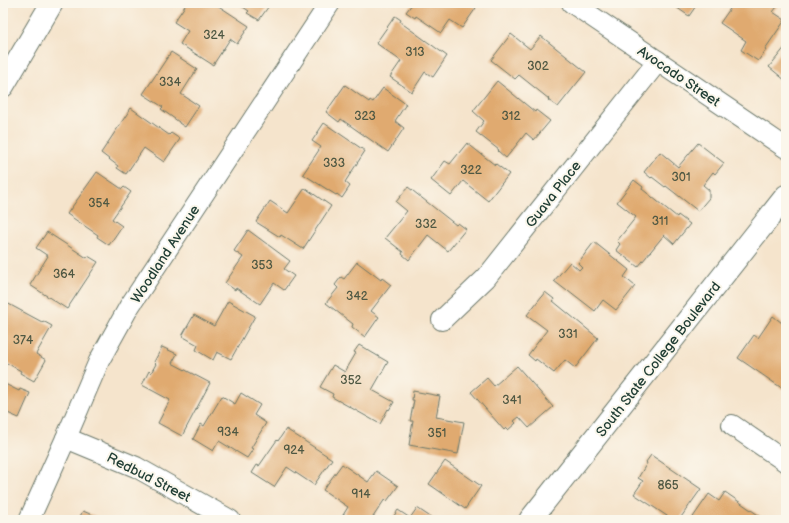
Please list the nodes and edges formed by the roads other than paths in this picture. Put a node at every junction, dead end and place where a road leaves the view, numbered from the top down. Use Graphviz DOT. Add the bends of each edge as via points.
graph roads {
  1 [pos="52,3"];
  2 [pos="330,3"];
  3 [pos="572,3"];
  4 [pos="658,62"];
  5 [pos="3,86"];
  6 [pos="786,148"];
  7 [pos="786,196"];
  8 [pos="442,320"];
  9 [pos="732,425"];
  10 [pos="66,438"];
  11 [pos="786,462"];
  12 [pos="28,520"];
  13 [pos="230,520"];
  14 [pos="530,520"];
  1 -- 5 [label="main road"];
  2 -- 10 [label="street, Woodland Avenue" via="129,308 99,361"];
  3 -- 4 [label="street, Avocado Street"];
  4 -- 6 [label="street, Avocado Street"];
  4 -- 8 [label="street, Guava Place" via="486,278"];
  7 -- 14 [label="main road, South State College Boulevard"];
  9 -- 11 [label="street"];
  10 -- 12 [label="street, Woodland Avenue"];
  10 -- 13 [label="street, Redbud Street" via="136,467"];
}
